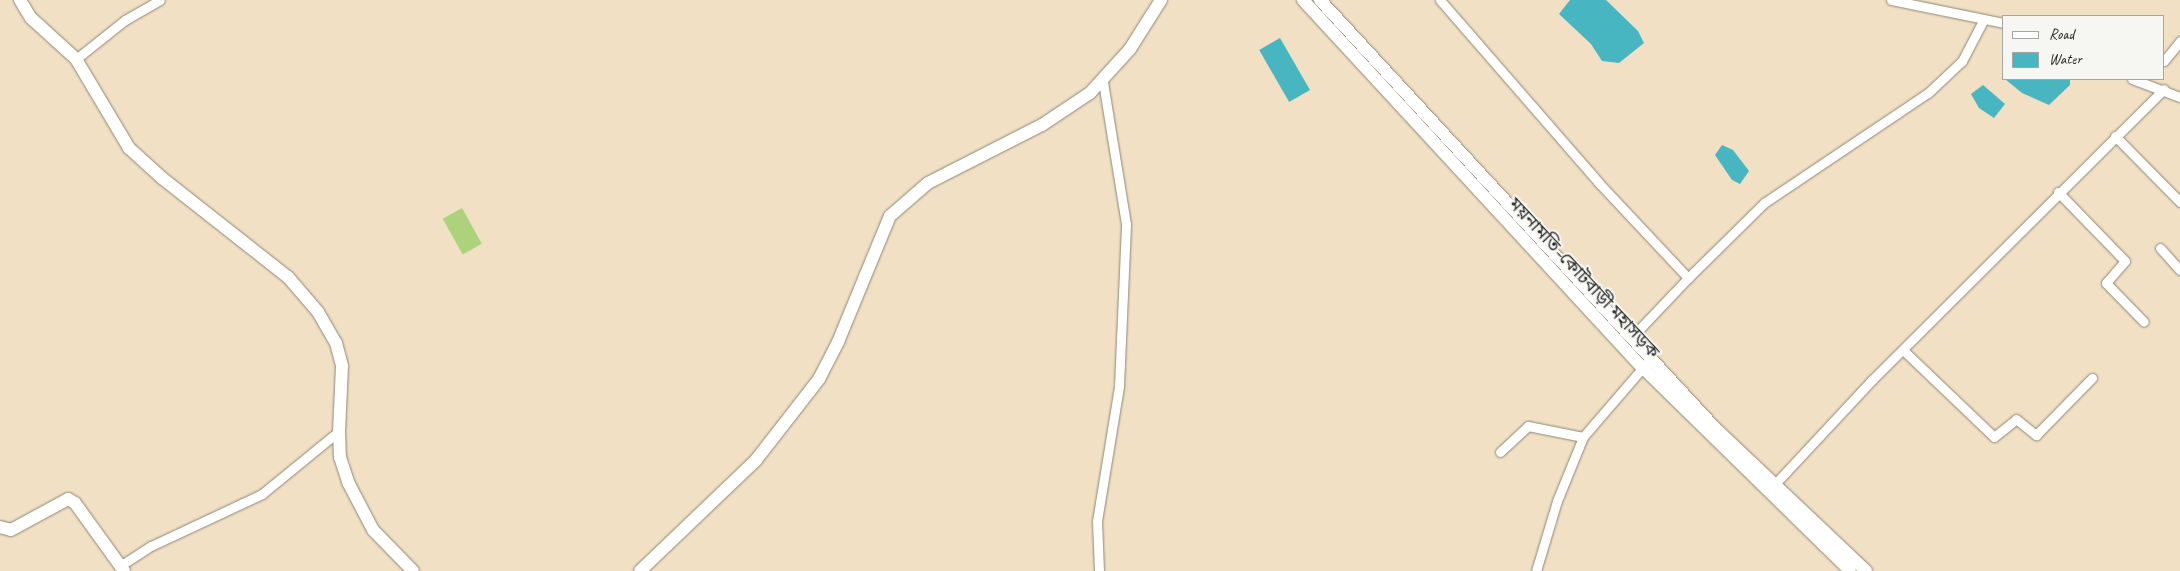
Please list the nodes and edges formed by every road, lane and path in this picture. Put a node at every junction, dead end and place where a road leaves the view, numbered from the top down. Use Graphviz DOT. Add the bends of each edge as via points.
graph roads {
  1 [pos="20,0"];
  2 [pos="160,0"];
  3 [pos="1161,0"];
  4 [pos="1303,0"];
  5 [pos="1320,0"];
  6 [pos="1440,0"];
  7 [pos="1891,0"];
  8 [pos="1984,19"];
  9 [pos="2002,23"];
  10 [pos="2180,41"];
  11 [pos="76,59"];
  12 [pos="2165,60"];
  13 [pos="2148,81"];
  14 [pos="1103,82"];
  15 [pos="2164,89"];
  16 [pos="2180,97"];
  17 [pos="2115,136"];
  18 [pos="1485,188"];
  19 [pos="2058,192"];
  20 [pos="2180,202"];
  21 [pos="2160,248"];
  22 [pos="2180,270"];
  23 [pos="1688,278"];
  24 [pos="2144,322"];
  25 [pos="1631,338"];
  26 [pos="1903,350"];
  27 [pos="1646,363"];
  28 [pos="2092,378"];
  29 [pos="339,431"];
  30 [pos="1583,437"];
  31 [pos="1500,452"];
  32 [pos="1774,485"];
  33 [pos="0,527"];
  34 [pos="122,568"];
  35 [pos="1101,570"];
  36 [pos="413,571"];
  37 [pos="640,571"];
  38 [pos="1536,571"];
  39 [pos="1850,571"];
  40 [pos="1866,571"];
  1 -- 11 [label="main road" via="31,18"];
  2 -- 11 [label="street" via="125,20"];
  3 -- 14 [label="main road" via="1130,49"];
  4 -- 18 [label="main road, ময়নামতি–কোটবাড়ী মহাসড়ক"];
  5 -- 18 [label="main road, ময়নামতি–কোটবাড়ী মহাসড়ক"];
  6 -- 23 [label="street" via="1598,182"];
  7 -- 8 [label="street"];
  8 -- 9 [label="street"];
  8 -- 23 [label="street" via="1962,61 1928,93 1764,203"];
  10 -- 12 [label="street"];
  11 -- 29 [label="main road" via="129,148 162,178 288,276 318,312 336,343 342,366"];
  13 -- 15 [label="street"];
  14 -- 35 [label="street" via="1126,224 1118,386 1097,520"];
  14 -- 37 [label="main road" via="1042,125 928,183 890,216 838,342 797,410 756,460"];
  15 -- 16 [label="street"];
  15 -- 17 [label="street"];
  17 -- 19 [label="street"];
  17 -- 20 [label="street"];
  18 -- 25 [label="main road, ময়নামতি–কোটবাড়ী মহাসড়ক"];
  18 -- 27 [label="main road, ময়নামতি–কোটবাড়ী মহাসড়ক"];
  19 -- 24 [label="street" via="2125,261 2106,283"];
  19 -- 26 [label="street"];
  21 -- 22 [label="street"];
  23 -- 25 [label="street"];
  25 -- 27 [label="main road, ময়নামতি–কোটবাড়ী মহাসড়ক"];
  26 -- 28 [label="street" via="1994,437 2016,419 2036,435"];
  26 -- 32 [label="street"];
  27 -- 30 [label="street"];
  27 -- 32 [label="main road, ময়নামতি–কোটবাড়ী মহাসড়ক"];
  27 -- 39 [label="main road, ময়নামতি–কোটবাড়ী মহাসড়ক"];
  29 -- 34 [label="street" via="262,494 151,546"];
  29 -- 36 [label="main road" via="340,457 362,514"];
  30 -- 31 [label="street" via="1528,426"];
  30 -- 38 [label="street" via="1557,501"];
  32 -- 40 [label="main road, ময়নামতি–কোটবাড়ী মহাসড়ক"];
  33 -- 34 [label="main road" via="11,530 68,499 75,503"];
}
